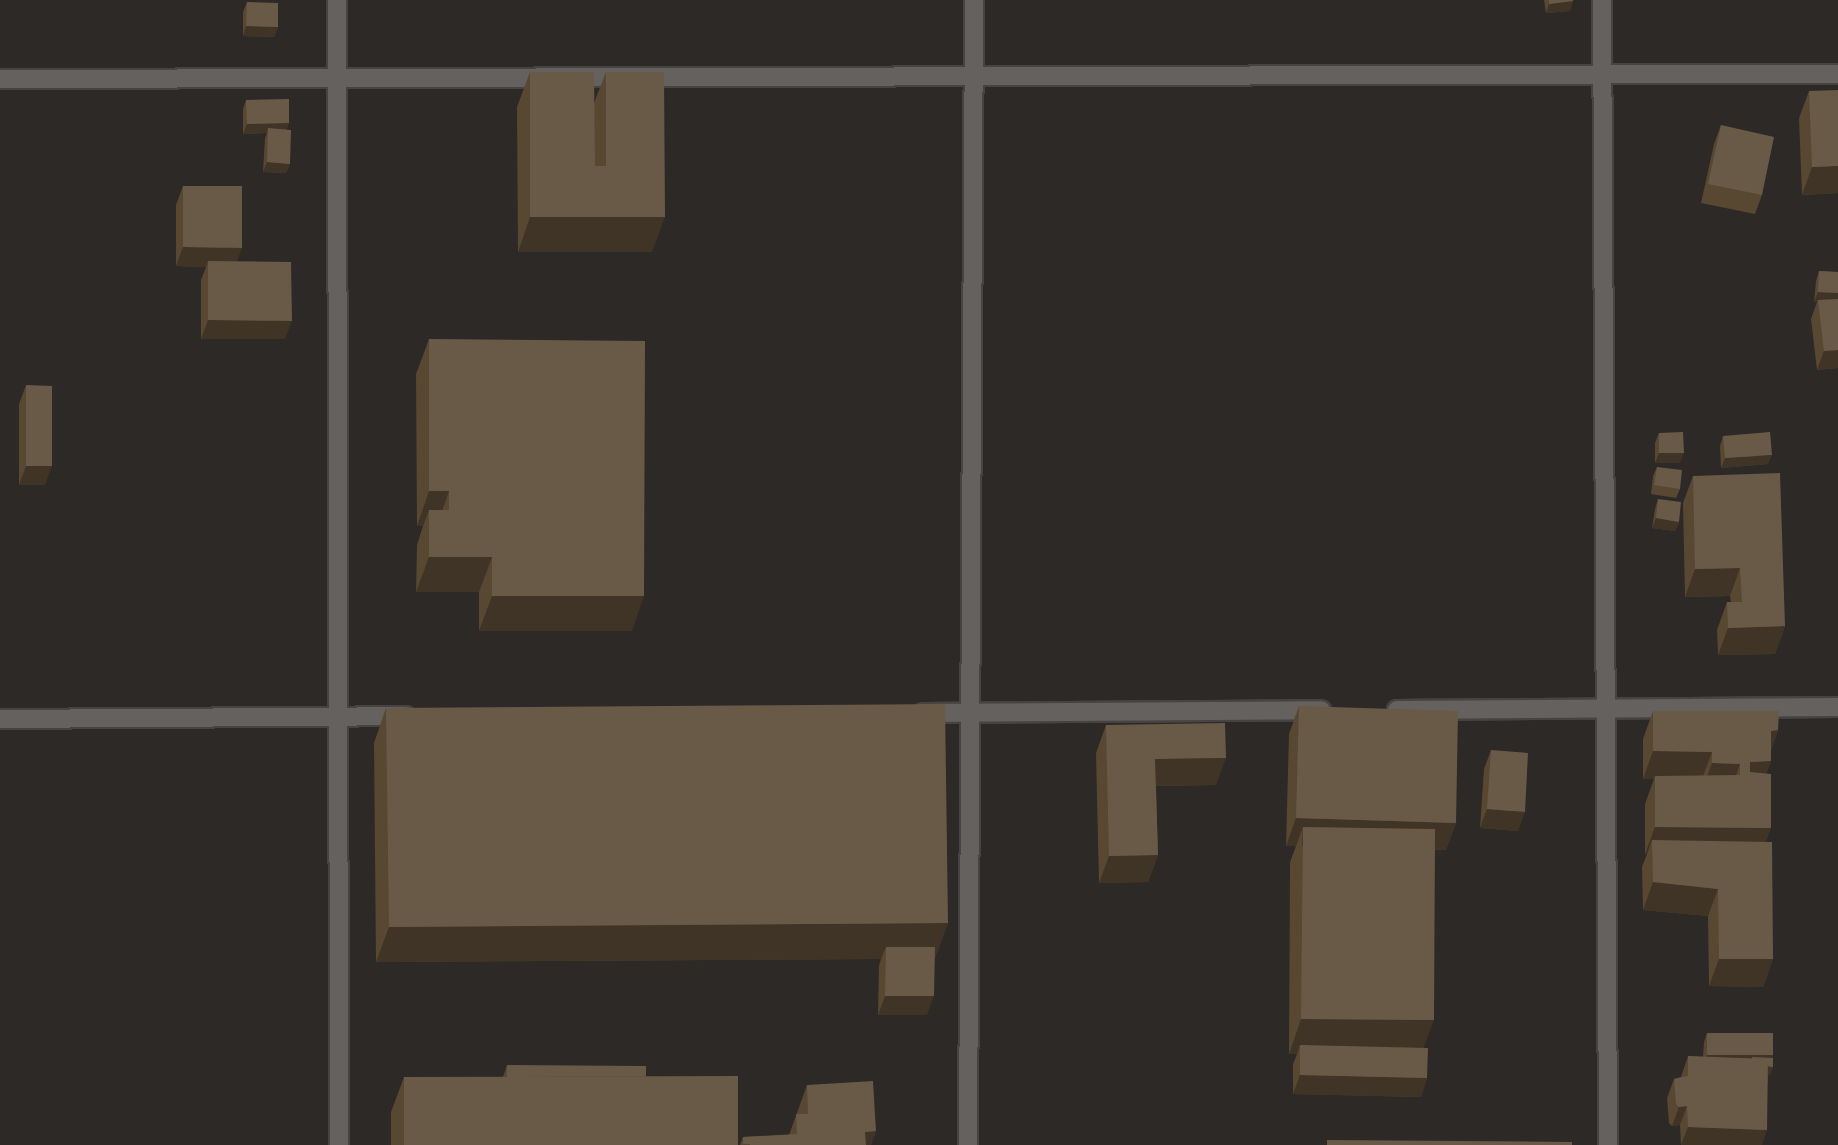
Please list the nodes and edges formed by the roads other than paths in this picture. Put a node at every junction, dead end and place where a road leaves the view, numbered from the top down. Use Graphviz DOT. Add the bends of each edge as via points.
graph roads {
  1 [pos="337,0"];
  2 [pos="974,0"];
  3 [pos="1602,0"];
  4 [pos="1603,74"];
  5 [pos="1838,74"];
  6 [pos="974,76"];
  7 [pos="337,78"];
  8 [pos="0,79"];
  9 [pos="1838,707"];
  10 [pos="1606,709"];
  11 [pos="1342,710"];
  12 [pos="1378,710"];
  13 [pos="907,713"];
  14 [pos="970,713"];
  15 [pos="421,716"];
  16 [pos="338,717"];
  17 [pos="0,719"];
  18 [pos="339,1145"];
  19 [pos="968,1145"];
  20 [pos="1608,1145"];
  1 -- 7 [label="street"];
  2 -- 6 [label="street"];
  3 -- 4 [label="street"];
  4 -- 5 [label="street"];
  4 -- 6 [label="street"];
  4 -- 10 [label="street"];
  6 -- 7 [label="street"];
  6 -- 14 [label="street"];
  7 -- 8 [label="street"];
  7 -- 16 [label="street"];
  9 -- 10 [label="street"];
  10 -- 12 [label="street"];
  10 -- 20 [label="street"];
  11 -- 14 [label="street"];
  13 -- 14 [label="street"];
  14 -- 19 [label="street"];
  15 -- 16 [label="street"];
  16 -- 17 [label="street"];
  16 -- 18 [label="street"];
}
